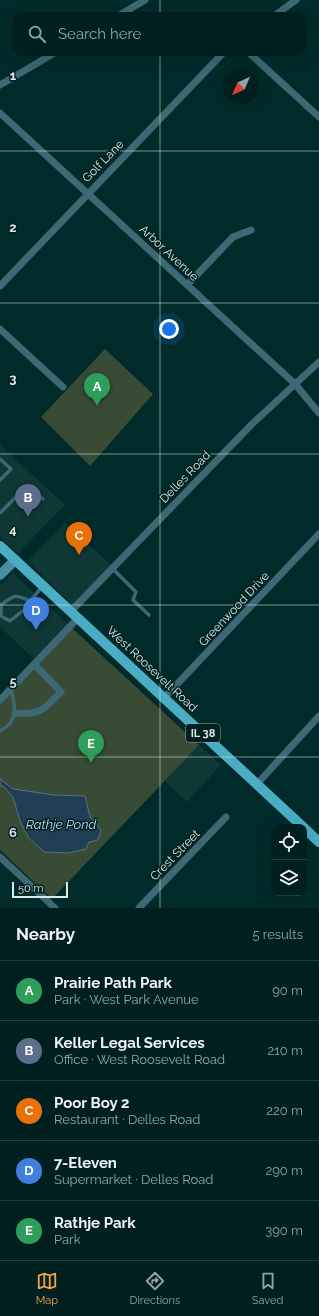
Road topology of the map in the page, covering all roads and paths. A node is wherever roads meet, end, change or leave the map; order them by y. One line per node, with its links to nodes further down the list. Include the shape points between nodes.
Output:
1 (145, 0): 3 (street)
2 (296, 0): 4 (street)
3 (125, 12)
4 (280, 12)
5 (49, 56): 8 (street)
6 (220, 56): 11 (street, Golf Lane)
7 (252, 56): 10 (street)
8 (0, 85)
9 (0, 113): 11 (street, Arbor Avenue)
10 (319, 117)
11 (88, 194): 13 (street, Arbor Avenue); 14 (street, Golf Lane)
12 (251, 230): 13 (street, via 233,236)
13 (187, 285): 17 (street, Arbor Avenue)
14 (0, 286)
15 (0, 329): 18 (street)
16 (319, 362): 17 (street, Delles Road)
17 (295, 384): 19 (street, Arbor Avenue); 27 (street, Delles Road, via 227,449)
18 (63, 387)
19 (319, 413)
20 (0, 459): 21 (lane, via 11,469)
21 (0, 480)
22 (43, 499): 23 (lane, via 27,486)
23 (0, 513)
24 (319, 534): 36 (street, Greenwood Drive)
25 (0, 546): 26 (main road, West Roosevelt Road / IL 38)
26 (15, 560): 28 (street); 29 (main road, West Roosevelt Road / IL 38)
27 (112, 568): 32 (street, Delles Road); 33 (lane, via 136,592 133,600)
28 (0, 575)
29 (43, 586): 30 (lane); 32 (main road, West Roosevelt Road / IL 38)
30 (30, 601): 31 (lane, via 13,596); 31 (lane, via 30,605 10,621 1,616)
31 (1, 604)
32 (74, 615): 34 (street, Delles Road); 36 (main road, West Roosevelt Road / IL 38)
33 (150, 615)
34 (34, 664): 35 (street, Delles Road); 38 (street, via 60,692 42,710 32,714)
35 (11, 689): 37 (street, Delles Road); 38 (lane)
36 (164, 698): 41 (main road, West Roosevelt Road / IL 38)
37 (0, 700)
38 (15, 713): 40 (lane, via 11,723)
39 (319, 716): 41 (street)
40 (0, 731)
41 (258, 784): 43 (main road, West Roosevelt Road / IL 38)
42 (226, 817): 48 (street, Crest Street)
43 (301, 824)
44 (307, 830): 45 (main road, West Roosevelt Road / IL 38)
45 (319, 842)
46 (0, 857): 47 (street)
47 (55, 908)
48 (139, 908)

